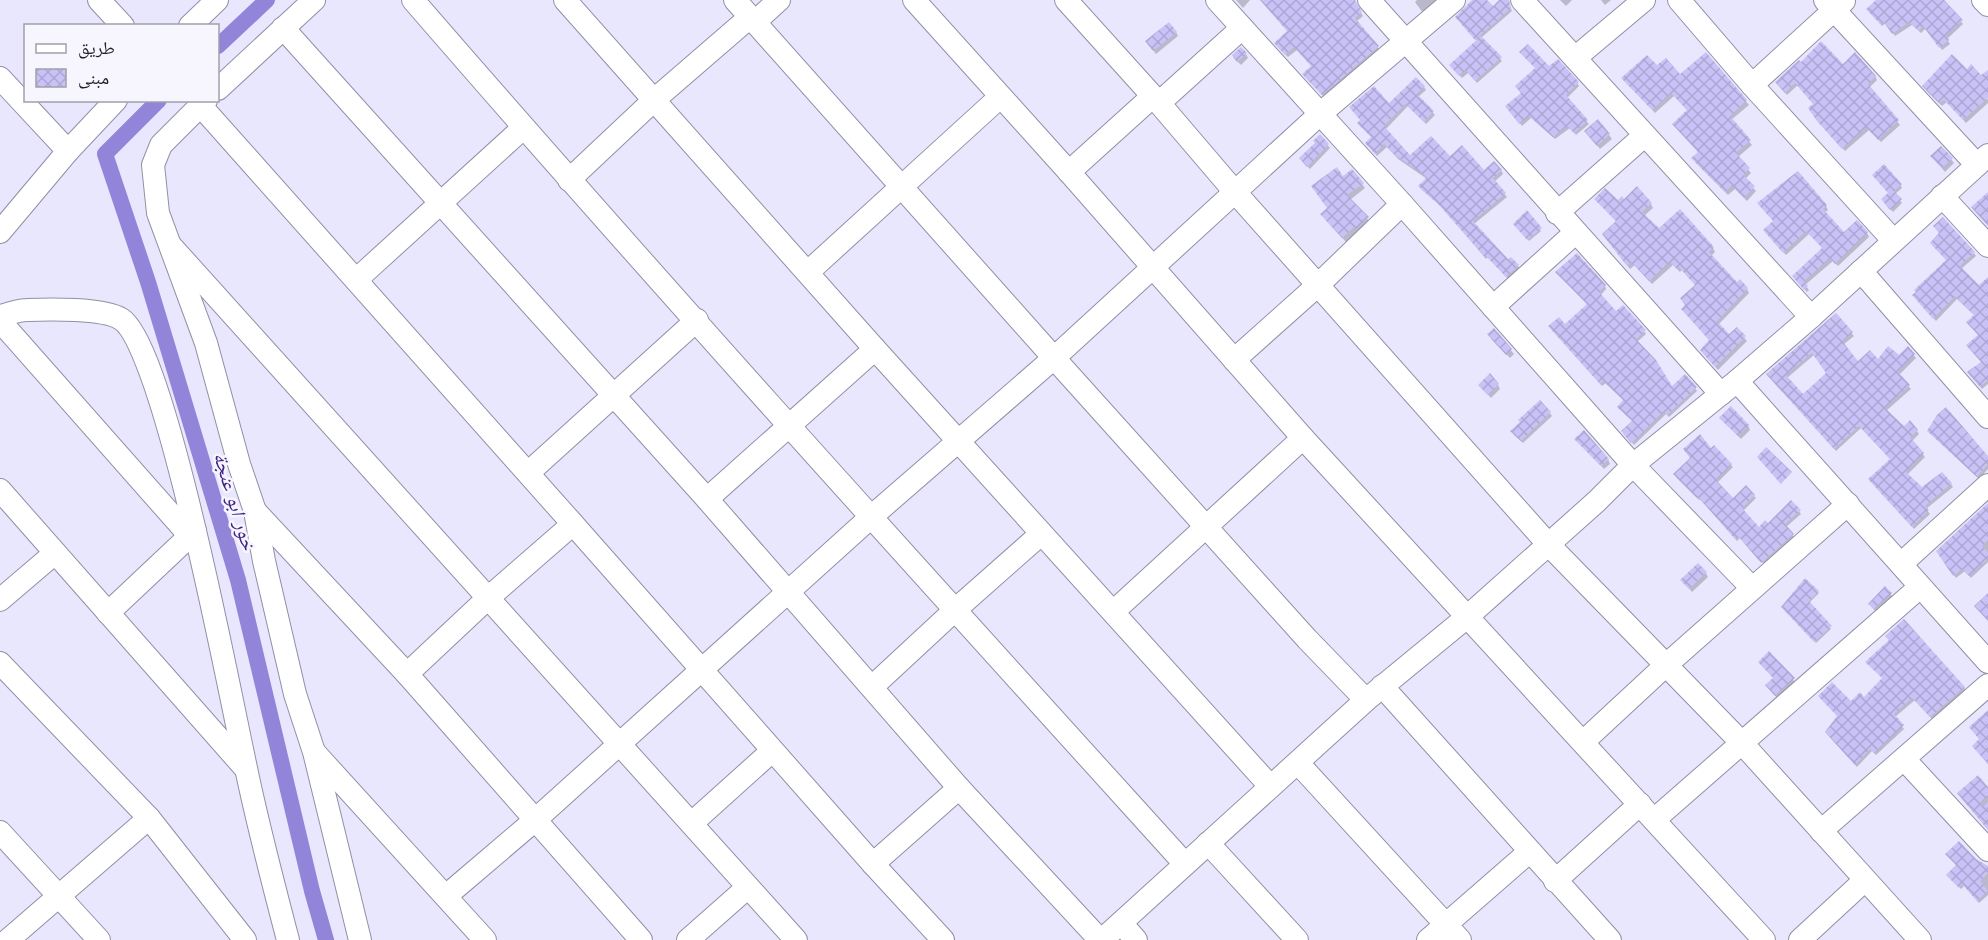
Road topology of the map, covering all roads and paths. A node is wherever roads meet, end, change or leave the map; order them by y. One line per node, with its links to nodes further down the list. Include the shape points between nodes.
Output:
1 (99, 0): 20 (street)
2 (217, 0): 21 (street)
3 (314, 0): 22 (street)
4 (413, 0): 35 (street)
5 (565, 0): 30 (street)
6 (735, 0): 19 (street)
7 (779, 0): 19 (street)
8 (914, 0): 29 (street)
9 (1217, 0): 23 (street)
10 (1369, 0): 24 (street)
11 (1454, 0): 24 (street)
12 (1522, 0): 25 (street)
13 (1644, 0): 25 (street)
14 (1679, 0): 27 (street)
15 (1983, 0): 18 (street)
16 (1068, 1): 31 (street)
17 (1835, 3): 27 (street); 38 (street)
18 (1988, 5)
19 (752, 20): 30 (street); 41 (street)
20 (121, 24)
21 (192, 24)
22 (283, 28): 28 (street); 44 (street)
23 (1242, 28): 31 (street); 34 (street)
24 (1406, 41): 34 (street); 46 (street)
25 (1575, 58): 36 (street)
26 (0, 78): 37 (street)
27 (1752, 85): 49 (street)
28 (219, 88)
29 (1000, 97): 39 (street); 41 (street)
30 (654, 100): 40 (street); 54 (street)
31 (1156, 100): 39 (street); 42 (street)
32 (114, 102): 37 (street)
33 (203, 103): 50 (street, via 161,145 153,165 158,213); 55 (street)
34 (1320, 114): 42 (street); 45 (street)
35 (524, 128): 40 (street); 44 (street)
36 (1644, 136): 46 (street); 59 (street)
37 (68, 151): 47 (street)
38 (1983, 160): 43 (street)
39 (1069, 172): 52 (street)
40 (570, 180): 60 (street)
41 (901, 187): 54 (street); 63 (street)
42 (1235, 192): 52 (street); 56 (street)
43 (1942, 196): 49 (street); 51 (street)
44 (441, 203): 55 (street); 66 (street)
45 (1402, 204): 56 (street); 57 (street)
46 (1557, 213): 48 (street)
47 (0, 231)
48 (1575, 233): 57 (street); 65 (street)
49 (1893, 240): 53 (street)
50 (171, 246): 77 (street, via 206,343); 89 (street)
51 (1988, 246)
52 (1152, 267): 63 (street); 64 (street)
53 (1861, 271): 59 (street); 67 (street)
54 (808, 272): 62 (street)
55 (356, 280): 72 (street)
56 (1318, 285): 64 (street); 83 (street)
57 (1493, 307): 71 (street)
58 (0, 316): 81 (street, via 24,310 67,311 99,312 122,319 145,356)
59 (1811, 317): 65 (street)
60 (697, 320): 66 (street); 68 (street)
61 (0, 321): 81 (street)
62 (875, 349): 68 (street); 70 (street)
63 (1054, 358): 70 (street); 80 (street)
64 (1234, 360): 69 (street)
65 (1729, 388): 71 (street); 76 (street)
66 (615, 396): 72 (street); 75 (street)
67 (1988, 417)
68 (789, 424): 75 (street); 78 (street)
69 (1303, 438): 80 (street); 94 (street)
70 (959, 441): 78 (street); 82 (street)
71 (1633, 465): 83 (street); 87 (street)
72 (528, 473): 79 (street)
73 (1988, 485): 85 (street)
74 (0, 490): 84 (street)
75 (707, 499): 88 (street)
76 (1848, 504): 85 (street); 87 (street)
77 (255, 511): 99 (street); 107 (street, via 295,694)
78 (871, 517): 88 (street); 91 (street)
79 (573, 524): 89 (street); 98 (street)
80 (1206, 526): 92 (street); 102 (street, via 1307,639)
81 (193, 533): 93 (street); 110 (street)
82 (1041, 534): 91 (street); 92 (street)
83 (1548, 544): 94 (street); 97 (street)
84 (55, 553): 90 (street); 93 (street)
85 (1901, 564): 86 (street)
86 (1920, 587): 95 (street); 104 (street)
87 (1752, 588): 97 (street)
88 (786, 592): 98 (street); 101 (street)
89 (488, 598): 99 (street); 105 (street)
90 (0, 600)
91 (955, 610): 101 (street); 123 (street)
92 (1113, 612): 111 (street)
93 (108, 613): 110 (street)
94 (1467, 616): 102 (street); 103 (street)
95 (1988, 662)
96 (0, 663): 114 (street)
97 (1665, 666): 103 (street); 104 (street)
98 (702, 669): 105 (street); 106 (street)
99 (407, 674): 115 (street)
100 (1988, 685): 108 (street)
101 (872, 687): 112 (street)
102 (1374, 693): 109 (street); 121 (street)
103 (1583, 741): 113 (street)
104 (1741, 742): 113 (street); 117 (street)
105 (620, 744): 115 (street); 116 (street)
106 (772, 751): 116 (street); 122 (street)
107 (314, 752): 128 (street); 135 (street)
108 (1904, 759): 117 (street); 120 (street)
109 (1298, 763): 111 (street); 130 (street)
110 (246, 769): 134 (street)
111 (1270, 786): 119 (street)
112 (959, 788): 122 (street); 141 (street)
113 (1647, 812): 125 (street); 146 (street)
114 (149, 818): 127 (street); 133 (street)
115 (534, 821): 128 (street); 137 (street)
116 (692, 823): 126 (street)
117 (1821, 831): 124 (street)
118 (0, 832): 127 (street)
119 (1208, 843): 123 (street); 143 (street)
120 (1988, 850)
121 (1529, 852): 125 (street); 130 (street)
122 (873, 864): 140 (street)
123 (1185, 864): 129 (street)
124 (1865, 880): 147 (street); 148 (street)
125 (1555, 881): 145 (street)
126 (748, 887): 138 (street); 139 (street)
127 (58, 896): 131 (street); 132 (street)
128 (446, 896): 136 (street)
129 (1121, 923): 141 (street); 142 (street)
130 (1453, 932): 144 (street)
131 (8, 940)
132 (99, 940)
133 (245, 940)
134 (288, 940)
135 (360, 940)
136 (485, 940)
137 (641, 940)
138 (688, 940)
139 (796, 940)
140 (943, 940)
141 (1101, 940)
142 (1136, 940)
143 (1297, 940)
144 (1428, 940)
145 (1610, 940)
146 (1764, 940)
147 (1800, 940)
148 (1920, 940)

